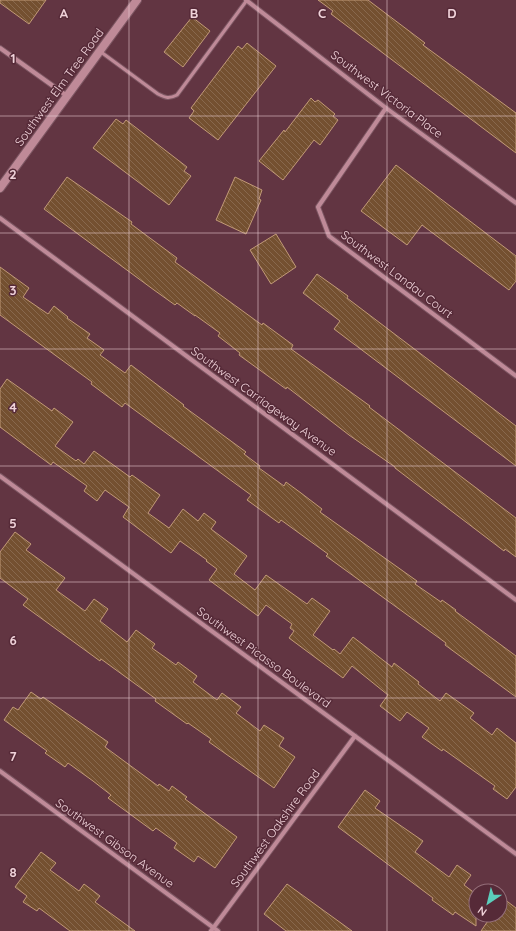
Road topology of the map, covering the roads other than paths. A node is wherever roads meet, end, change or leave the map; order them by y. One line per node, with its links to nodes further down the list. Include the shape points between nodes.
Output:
1 (137, 0): 4 (street, Southwest Elm Tree Road)
2 (247, 0): 4 (lane, via 177,95 171,98 158,94); 6 (street, Southwest Victoria Place)
3 (0, 48): 5 (street)
4 (100, 51): 5 (street, Southwest Elm Tree Road)
5 (67, 96): 7 (street, Southwest Elm Tree Road)
6 (386, 108): 8 (street, Southwest Victoria Place); 10 (street, Southwest Landau Court, via 318,207 329,236)
7 (0, 188)
8 (516, 203)
9 (0, 218): 12 (street, Southwest Carriageway Avenue)
10 (516, 376)
11 (0, 476): 13 (street, Southwest Picasso Boulevard)
12 (516, 600)
13 (355, 736): 15 (street, Southwest Picasso Boulevard); 16 (street, Southwest Oakshire Road)
14 (0, 771): 16 (street, Southwest Gibson Avenue)
15 (516, 854)
16 (212, 929): 17 (street, Southwest Gibson Avenue)
17 (218, 931)

